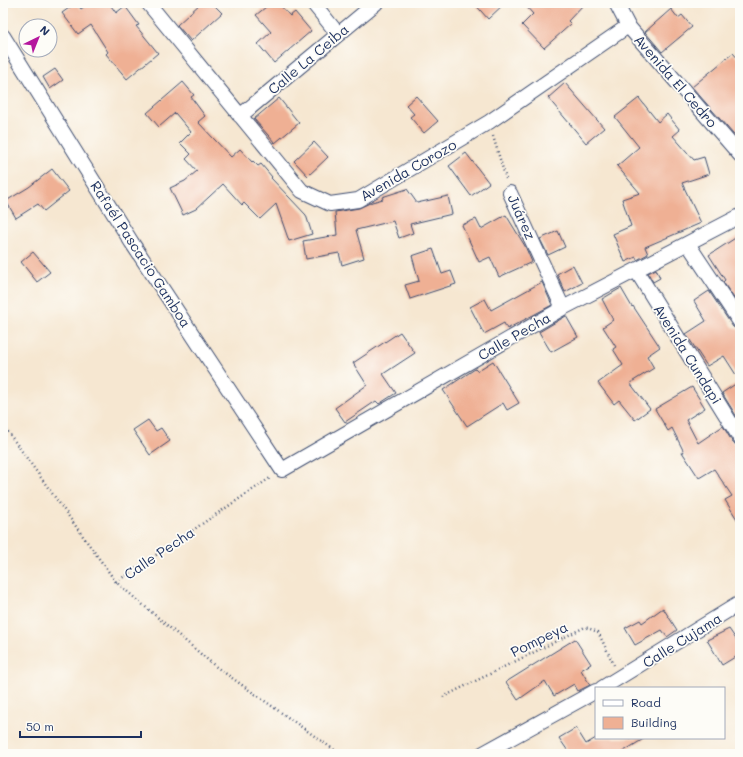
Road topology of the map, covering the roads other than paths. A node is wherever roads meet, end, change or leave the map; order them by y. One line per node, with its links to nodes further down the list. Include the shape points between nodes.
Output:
1 (148, 3): 8 (street, Avenida Corozo)
2 (313, 3): 6 (street)
3 (376, 3): 6 (street, Calle La Ceiba)
4 (616, 3): 5 (street, Avenida El Cedro)
5 (628, 26): 8 (street, Avenida Corozo, via 489,122 358,200 330,204 302,191); 9 (street, Avenida El Cedro)
6 (338, 34): 8 (street, Calle La Ceiba)
7 (3, 36): 17 (street, Rafaél Pascacio Gamboa, via 132,243)
8 (240, 116)
9 (740, 155)
10 (510, 193): 14 (street, Juárez)
11 (740, 216): 12 (street, Calle Pecha)
12 (688, 244): 13 (street, Calle Pecha); 15 (street)
13 (636, 270): 14 (street, Calle Pecha); 16 (street, Avenida Cundapi)
14 (563, 308): 17 (street, Calle Pecha)
15 (740, 322)
16 (740, 438)
17 (287, 467)
18 (740, 603): 19 (street, Calle Cujama)
19 (604, 687)
20 (595, 692): 21 (street)
21 (482, 754)

